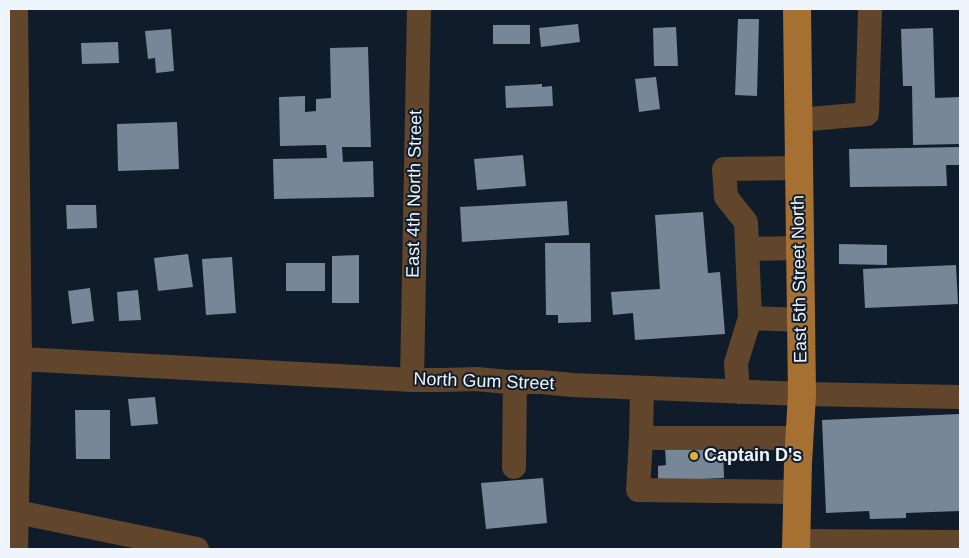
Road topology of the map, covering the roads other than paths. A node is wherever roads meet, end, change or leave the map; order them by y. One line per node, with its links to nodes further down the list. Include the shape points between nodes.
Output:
1 (16, 9): 11 (street)
2 (419, 9): 12 (street, East 4th North Street)
3 (797, 9): 5 (main road, East 5th Street North)
4 (870, 9): 5 (street, via 867,114)
5 (798, 120): 6 (main road, East 5th Street North)
6 (799, 168): 7 (main road, East 5th Street North); 8 (street, via 724,169 726,197 746,222)
7 (800, 248): 8 (street); 10 (main road, East 5th Street North)
8 (748, 249): 9 (street)
9 (750, 318): 10 (street); 15 (street, via 736,363)
10 (801, 320): 16 (main road, East 5th Street North)
11 (14, 359): 12 (street, North Gum Street); 22 (street)
12 (412, 380): 13 (street, North Gum Street)
13 (515, 382): 14 (street, North Gum Street); 20 (street)
14 (642, 388): 15 (street, North Gum Street); 18 (street)
15 (738, 392): 16 (street, North Gum Street)
16 (802, 394): 17 (street, North Gum Street); 19 (main road, East 5th Street North)
17 (960, 397)
18 (641, 438): 19 (street); 21 (street, via 638,490)
19 (799, 438): 21 (main road, East 5th Street North)
20 (514, 466)
21 (797, 492): 25 (main road, East 5th Street North)
22 (17, 512): 24 (street); 26 (street)
23 (960, 542): 25 (street)
24 (153, 545): 27 (street)
25 (797, 545)
26 (16, 549)
27 (197, 549)

